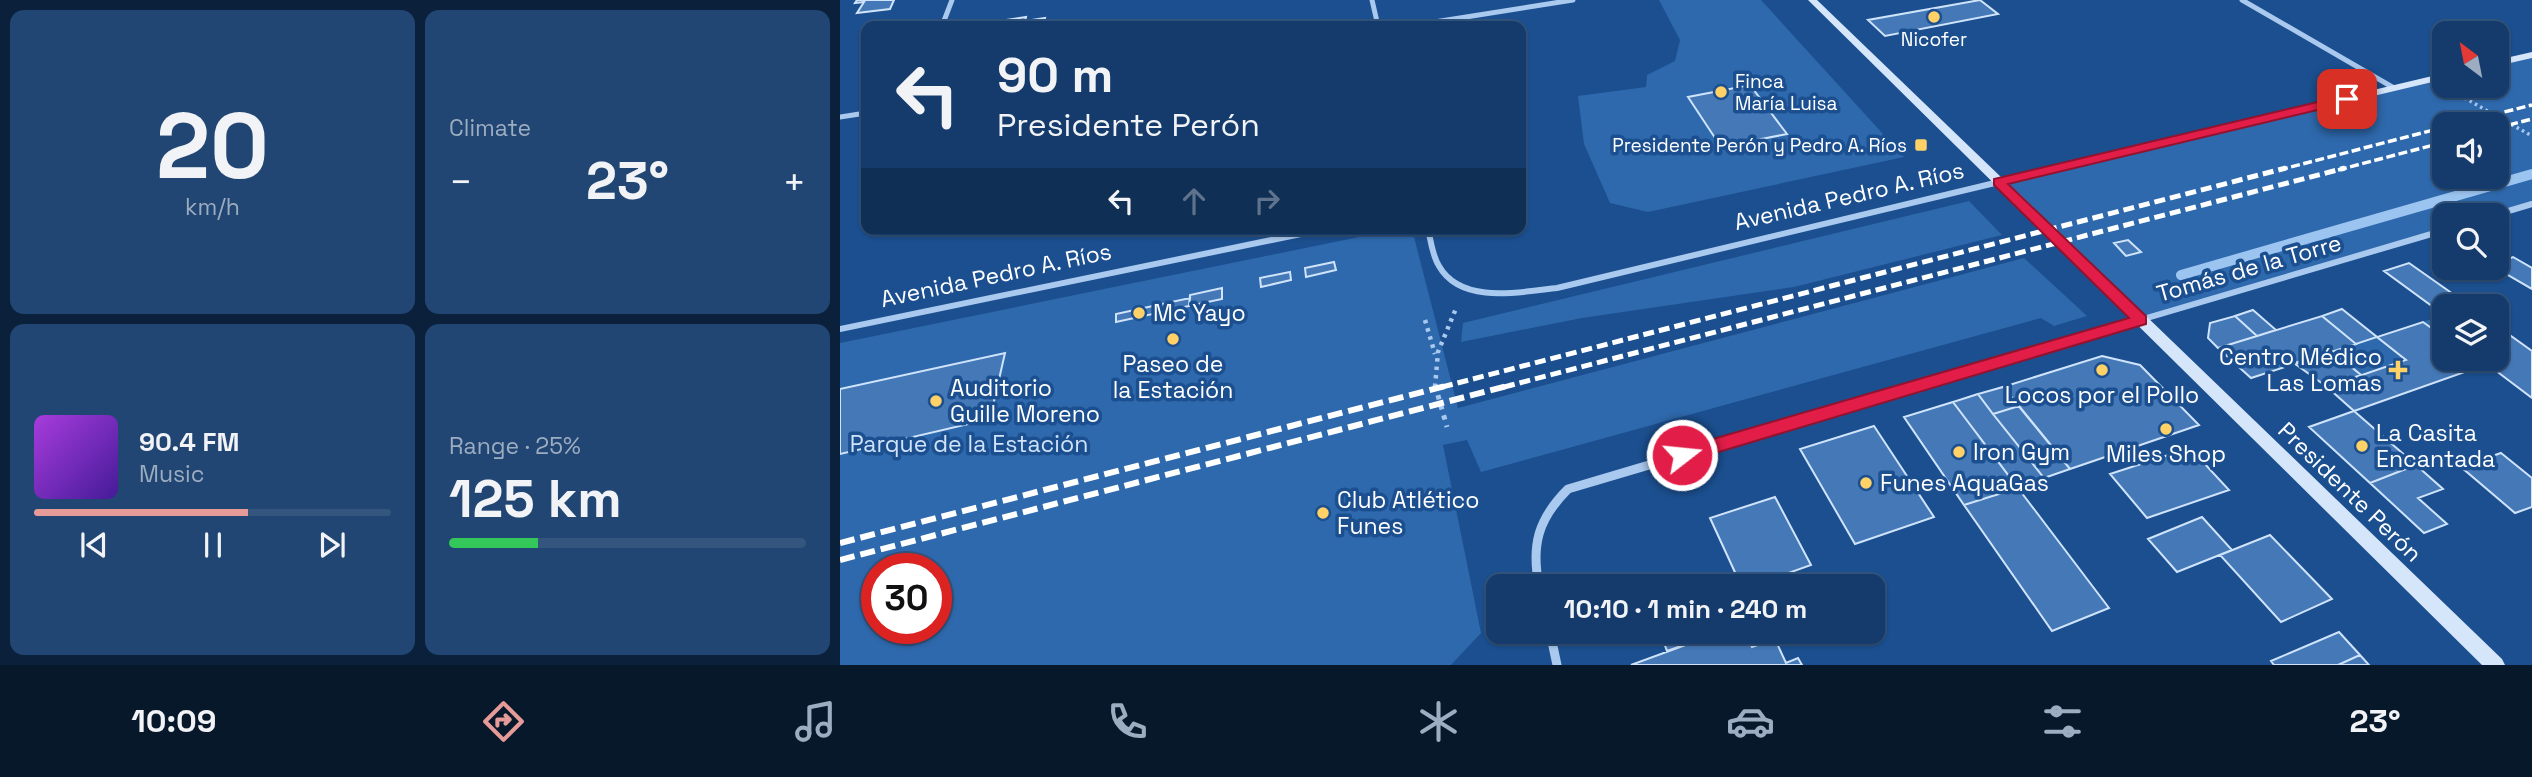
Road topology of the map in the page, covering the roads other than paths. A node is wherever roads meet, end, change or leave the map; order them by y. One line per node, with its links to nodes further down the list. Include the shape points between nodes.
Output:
1 (952, 0): 6 (street)
2 (1372, 0): 7 (street)
3 (1573, 0): 8 (street)
4 (1812, 0): 15 (main road, Presidente Perón)
5 (2242, 0): 12 (street)
6 (944, 21)
7 (1377, 21)
8 (1441, 21)
9 (2532, 55): 10 (main road)
10 (2510, 60)
11 (2432, 78): 12 (main road, Avenida Pedro A. Ríos)
12 (2394, 88): 15 (main road, Avenida Pedro A. Ríos)
13 (861, 114): 14 (street)
14 (840, 117)
15 (1998, 182): 20 (street, Avenida Pedro A. Ríos, via 1557,288 1506,293 1465,287 1442,271); 21 (main road, Presidente Perón)
16 (2532, 204): 17 (street)
17 (2509, 211)
18 (2432, 234): 21 (street, Tomás de la Torre)
19 (1296, 235): 22 (street, Avenida Pedro A. Ríos)
20 (1430, 235)
21 (2140, 320): 23 (street, Tomás de la Torre, via 1568,489 1547,509 1535,534); 26 (main road, Presidente Perón)
22 (840, 329)
23 (1536, 574)
24 (1553, 644): 25 (street)
25 (1557, 665)
26 (2495, 665)

